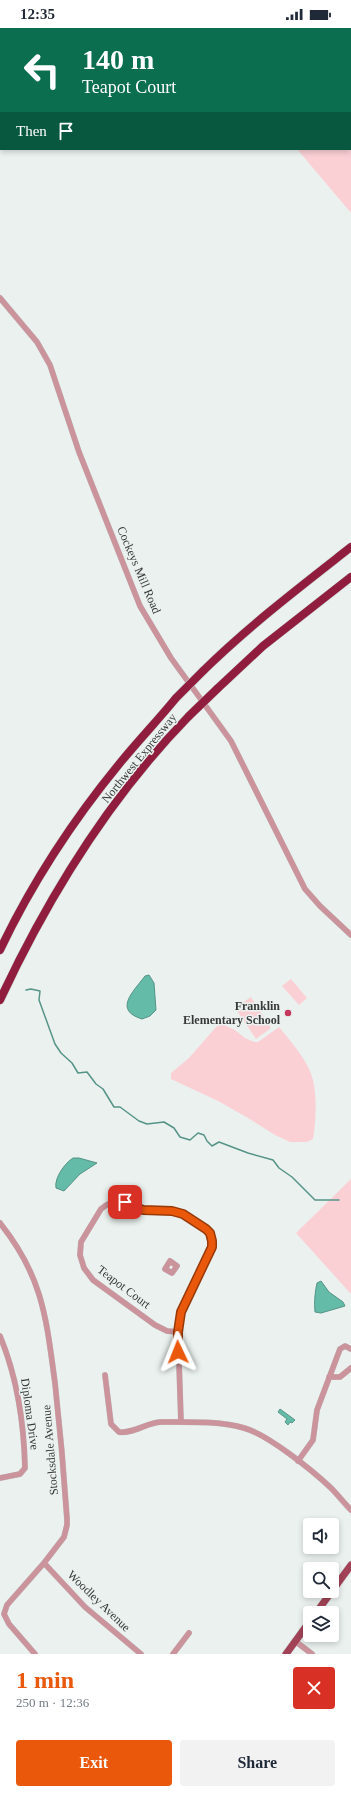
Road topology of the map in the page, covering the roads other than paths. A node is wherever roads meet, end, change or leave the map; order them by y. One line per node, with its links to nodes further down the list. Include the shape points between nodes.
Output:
1 (0, 298): 4 (street, Cockeys Mill Road, via 37,342 48,360 79,452 144,612 171,658 232,743 306,889)
2 (351, 547): 5 (highway, Northwest Expressway, bridge, via 270,610 176,698 120,764 63,842 26,900)
3 (351, 577): 6 (highway, Northwest Expressway, bridge, via 263,646 173,732 120,798 81,853 46,910)
4 (351, 935)
5 (0, 950)
6 (0, 1000)
7 (0, 1223): 19 (street, Stocksdale Avenue, via 15,1242 30,1269 41,1298 49,1332 61,1430 68,1525 64,1537)
8 (178, 1332): 8 (street, Teapot Court, via 184,1305 212,1247 210,1233 179,1212 143,1210 119,1201 110,1202 101,1209 81,1242 80,1255 84,1268 93,1280 155,1325 167,1331); 15 (street, Teapot Court)
9 (0, 1336): 10 (street, Diploma Drive)
10 (1, 1344): 17 (street, Diploma Drive, via 16,1383 25,1468 20,1474)
11 (351, 1349): 14 (street, via 345,1346 340,1349)
12 (351, 1368): 14 (street, via 340,1377)
13 (104, 1375): 15 (street, via 111,1424 118,1432 130,1432 154,1422)
14 (329, 1377): 16 (street, via 317,1410 313,1440)
15 (181, 1422): 16 (street, via 244,1428 263,1436)
16 (298, 1461): 18 (street, via 330,1487)
17 (0, 1478)
18 (351, 1510)
19 (44, 1563): 25 (street, Stocksdale Avenue, via 7,1605 4,1614 9,1624); 26 (street, Woodley Avenue, via 86,1607)
20 (351, 1565): 21 (main road)
21 (321, 1606)
22 (303, 1631): 24 (main road)
23 (189, 1633): 27 (street)
24 (296, 1641): 28 (main road); 29 (street)
25 (35, 1654)
26 (141, 1654)
27 (173, 1654)
28 (286, 1654)
29 (312, 1654)

